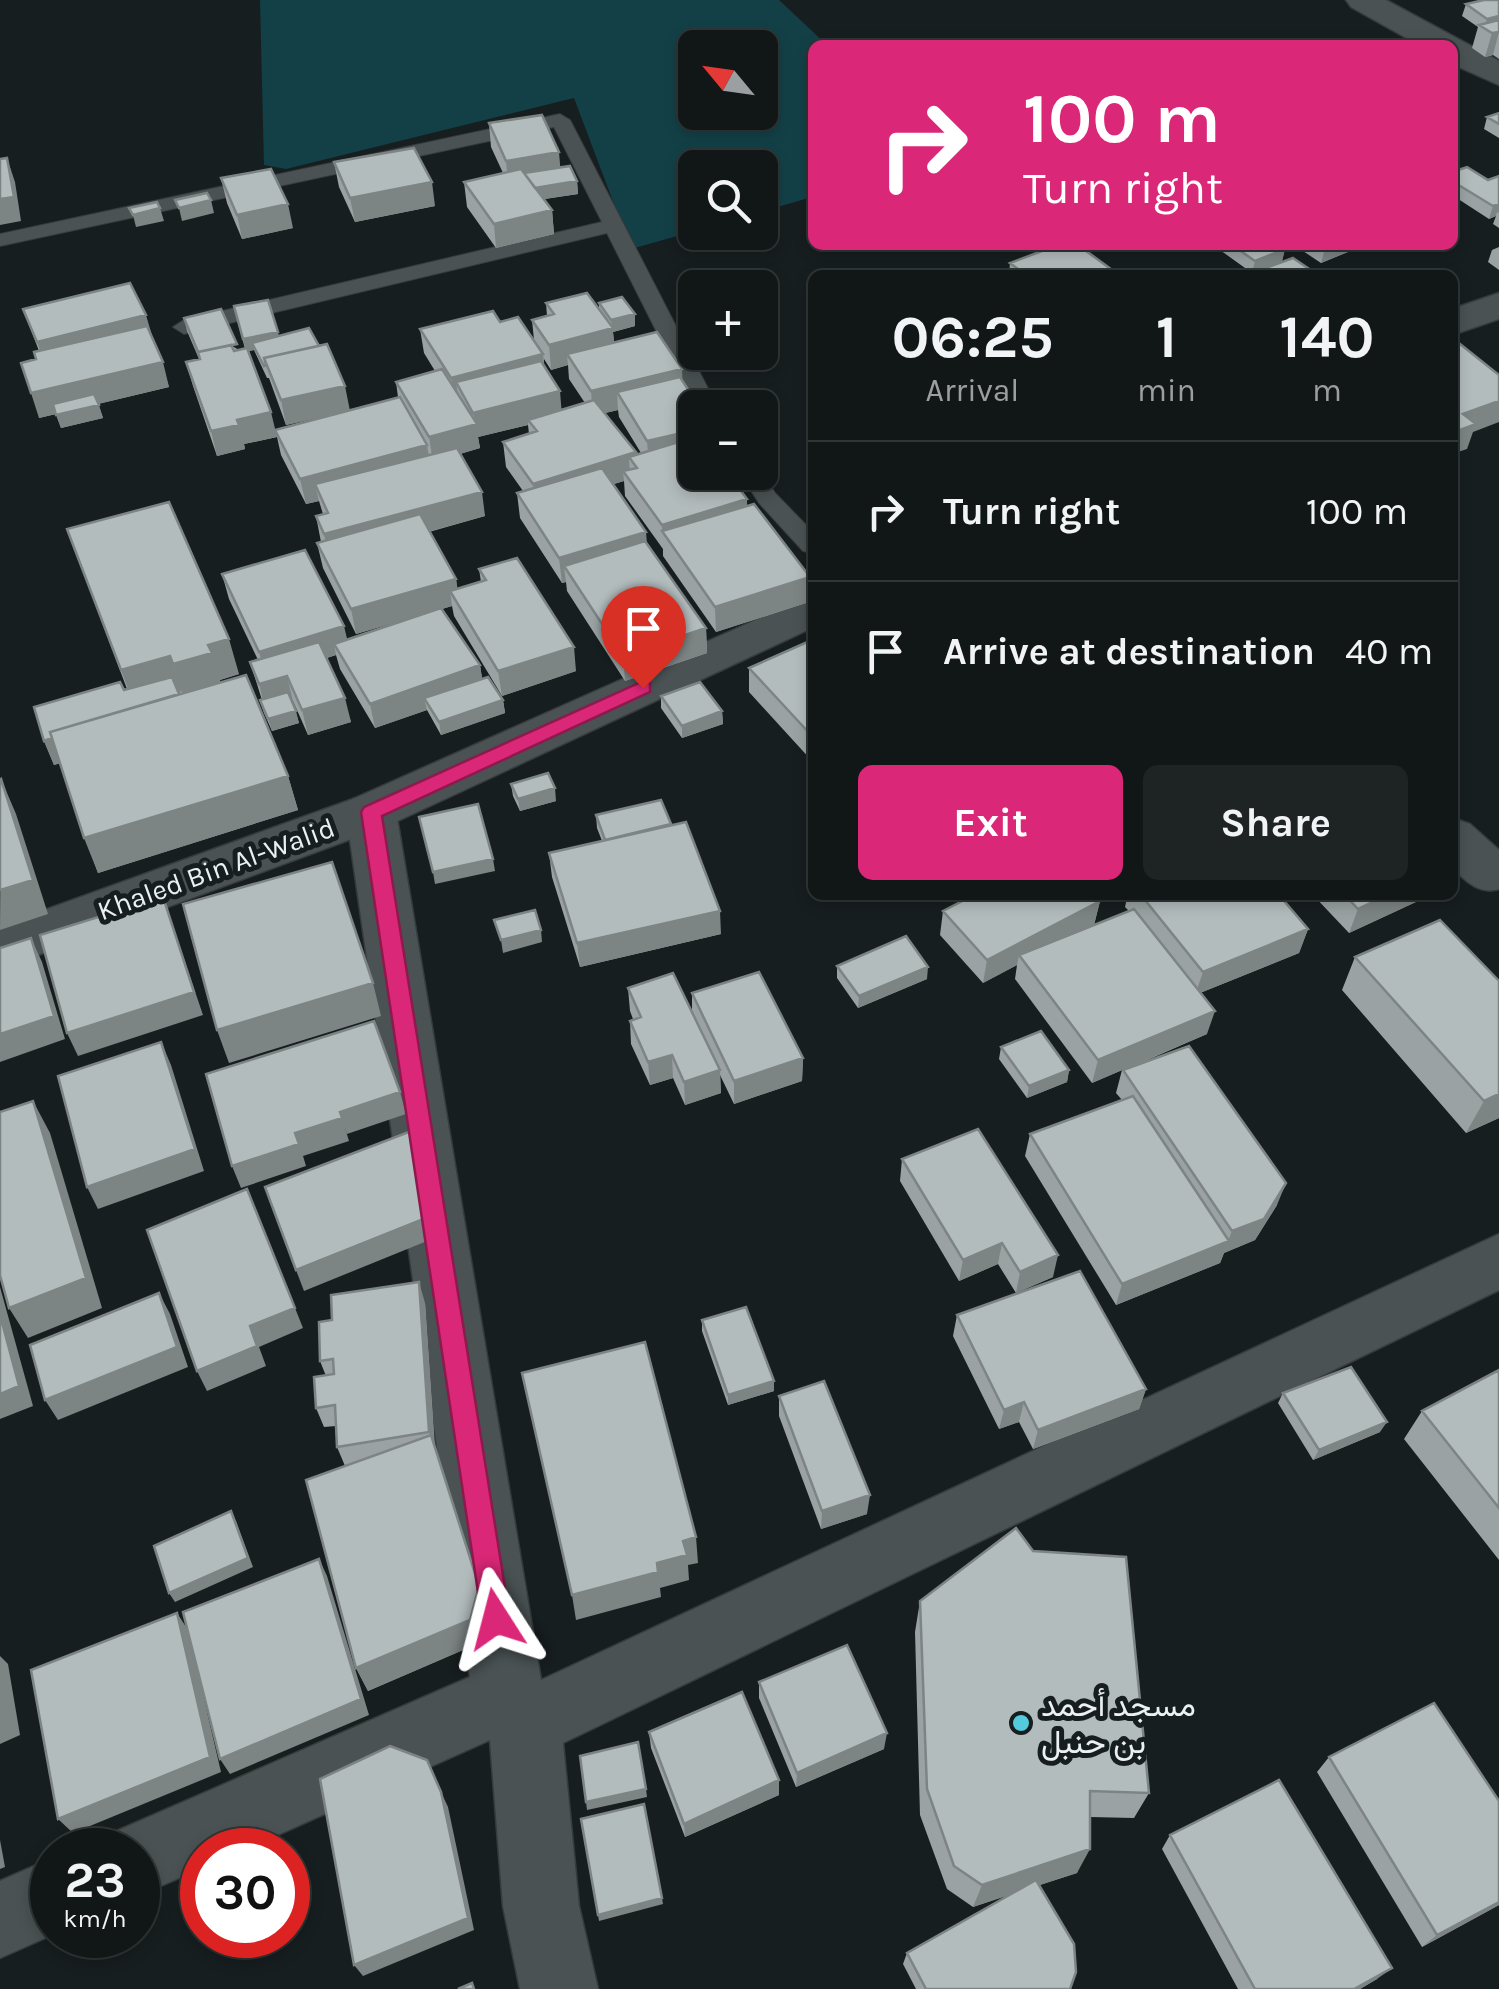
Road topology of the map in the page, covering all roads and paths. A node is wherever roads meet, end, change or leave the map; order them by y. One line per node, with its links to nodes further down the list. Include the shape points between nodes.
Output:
1 (1362, 0): 2 (street)
2 (1435, 40)
3 (1458, 53): 4 (street)
4 (1499, 75)
5 (611, 226): 6 (lane, via 560,120); 9 (lane); 10 (lane)
6 (0, 240)
7 (1499, 305): 8 (street)
8 (1458, 322)
9 (184, 327)
10 (698, 390)
11 (762, 490): 12 (lane)
12 (808, 541)
13 (808, 612): 14 (street, Khaled Bin Al-Walid)
14 (371, 812): 17 (street, Khaled Bin Al-Walid); 19 (street)
15 (1458, 843): 16 (street)
16 (1490, 872)
17 (0, 948)
18 (1499, 1262): 19 (street)
19 (517, 1710): 20 (street); 23 (street, via 541,1906)
20 (160, 1850)
21 (30, 1906): 22 (street)
22 (0, 1920)
23 (559, 1989)

